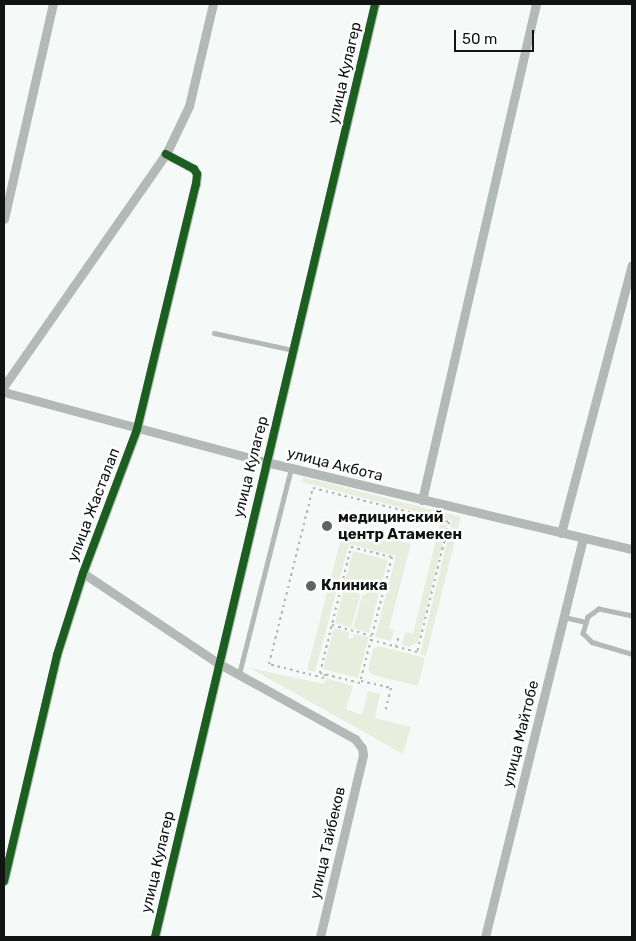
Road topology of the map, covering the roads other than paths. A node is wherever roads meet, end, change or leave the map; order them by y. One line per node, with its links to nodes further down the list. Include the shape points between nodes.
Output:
1 (53, 4): 6 (street)
2 (213, 4): 5 (street, via 189,106)
3 (375, 4): 9 (street, улица Кулагер)
4 (536, 4): 15 (street)
5 (166, 154): 10 (street); 12 (street, улица Жасталап, via 194,169 196,184)
6 (4, 219)
7 (632, 266): 16 (street)
8 (214, 332): 9 (lane)
9 (293, 350): 13 (street, улица Кулагер)
10 (4, 386)
11 (4, 392): 12 (street, улица Акбота)
12 (137, 429): 13 (street, улица Акбота); 19 (street, улица Жасталап)
13 (266, 462): 14 (street, улица Акбота); 24 (street, улица Кулагер)
14 (292, 468): 15 (street, улица Акбота); 25 (lane)
15 (422, 500): 16 (street, улица Акбота)
16 (561, 533): 17 (street, улица Акбота)
17 (583, 538): 18 (street, улица Акбота); 21 (street, улица Майтобе)
18 (632, 549)
19 (83, 573): 24 (street); 26 (street, улица Жасталап, via 57,655)
20 (632, 616): 22 (lane, via 599,609 591,613)
21 (564, 617): 22 (lane); 29 (street, улица Майтобе)
22 (585, 622): 23 (lane, via 583,633 592,642)
23 (632, 654)
24 (218, 663): 25 (street); 27 (street, улица Кулагер)
25 (238, 675): 28 (street, улица Тайбеков, via 355,739 363,755)
26 (4, 881)
27 (155, 937)
28 (320, 937)
29 (485, 937)

